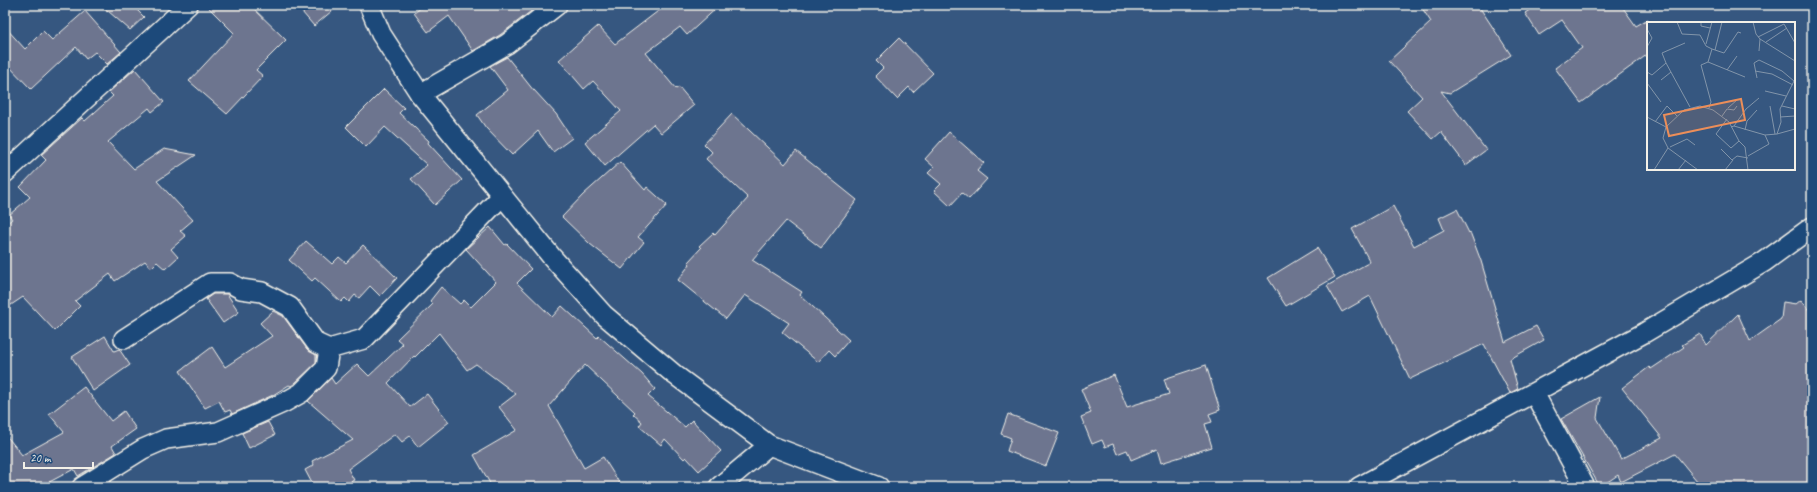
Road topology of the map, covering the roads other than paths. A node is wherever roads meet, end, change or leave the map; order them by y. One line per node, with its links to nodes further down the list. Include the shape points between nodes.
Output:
1 (188, 5): 5 (street)
2 (369, 5): 4 (street, via 381,34)
3 (557, 5): 4 (street, via 507,44)
4 (420, 94): 6 (street)
5 (5, 173)
6 (502, 196): 9 (street, via 364,339); 11 (street, via 604,315 675,375)
7 (1812, 227): 10 (street, via 1764,262 1644,333)
8 (124, 339): 9 (street, via 210,282 230,283 241,289 262,292 290,306 316,343)
9 (329, 349): 12 (street, via 326,368 301,393 286,402 218,432 166,439 143,449)
10 (1534, 393): 15 (street); 16 (street)
11 (769, 444): 13 (street); 14 (street)
12 (82, 487)
13 (719, 487)
14 (879, 487)
15 (1359, 487)
16 (1585, 487)

